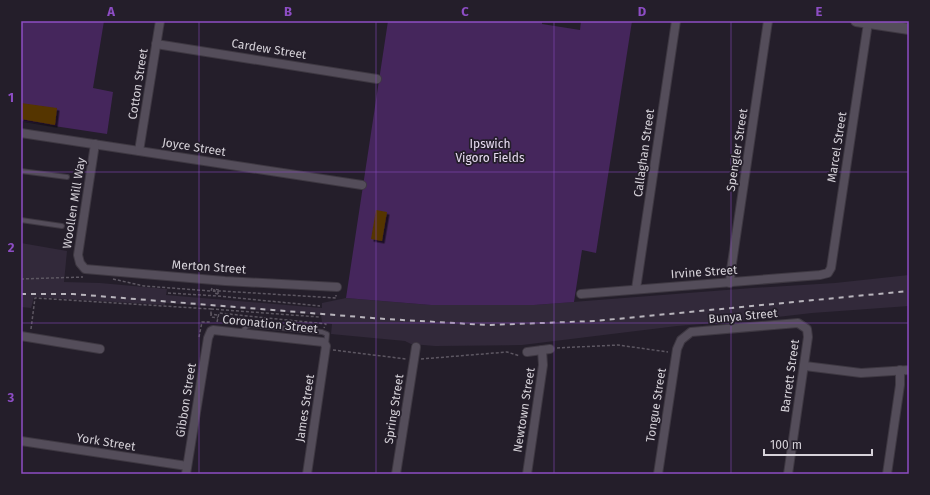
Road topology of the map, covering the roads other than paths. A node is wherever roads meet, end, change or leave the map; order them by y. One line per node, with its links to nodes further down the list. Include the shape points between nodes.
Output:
1 (160, 21): 7 (street, Cotton Street)
2 (676, 21): 21 (street, Callaghan Street)
3 (768, 21): 19 (street, Spengler Street)
4 (856, 21): 5 (street)
5 (868, 23): 6 (street); 18 (street, Marcel Street, via 831,268)
6 (909, 29)
7 (156, 44): 8 (street, Cardew Street); 11 (street, Cotton Street)
8 (377, 79)
9 (21, 133): 10 (street, Joyce Street)
10 (96, 144): 11 (street, Joyce Street); 17 (street, Woollen Mill Way, via 78,255)
11 (139, 150): 14 (street, Joyce Street)
12 (21, 171): 13 (lane)
13 (67, 177)
14 (362, 185)
15 (21, 220): 16 (lane)
16 (62, 226)
17 (81, 265): 20 (street, Merton Street, via 92,270)
18 (828, 274): 19 (street, Irvine Street)
19 (730, 283): 21 (street, Irvine Street)
20 (337, 287)
21 (636, 289): 22 (street, Irvine Street)
22 (581, 294)
23 (807, 329): 27 (street, Bunya Street, via 798,323 690,332); 32 (street, Barrett Street)
24 (211, 331): 25 (street, Coronation Street); 36 (street, Gibbon Street)
25 (240, 333): 30 (street, Coronation Street, via 323,342); 30 (lane, via 252,325 322,332 327,334)
26 (21, 336): 29 (street)
27 (681, 340): 40 (street, Tongue Street, via 676,354)
28 (416, 347): 38 (street, Spring Street)
29 (100, 348)
30 (330, 348): 37 (street, James Street)
31 (526, 354): 39 (street, Newtown Street, via 549,350 543,365)
32 (805, 366): 33 (street, via 861,373); 41 (street, Barrett Street)
33 (900, 370): 34 (street); 42 (street)
34 (909, 370)
35 (21, 441): 36 (street, York Street)
36 (186, 470)
37 (307, 474)
38 (396, 474)
39 (527, 474)
40 (658, 474)
41 (788, 474)
42 (887, 474)

